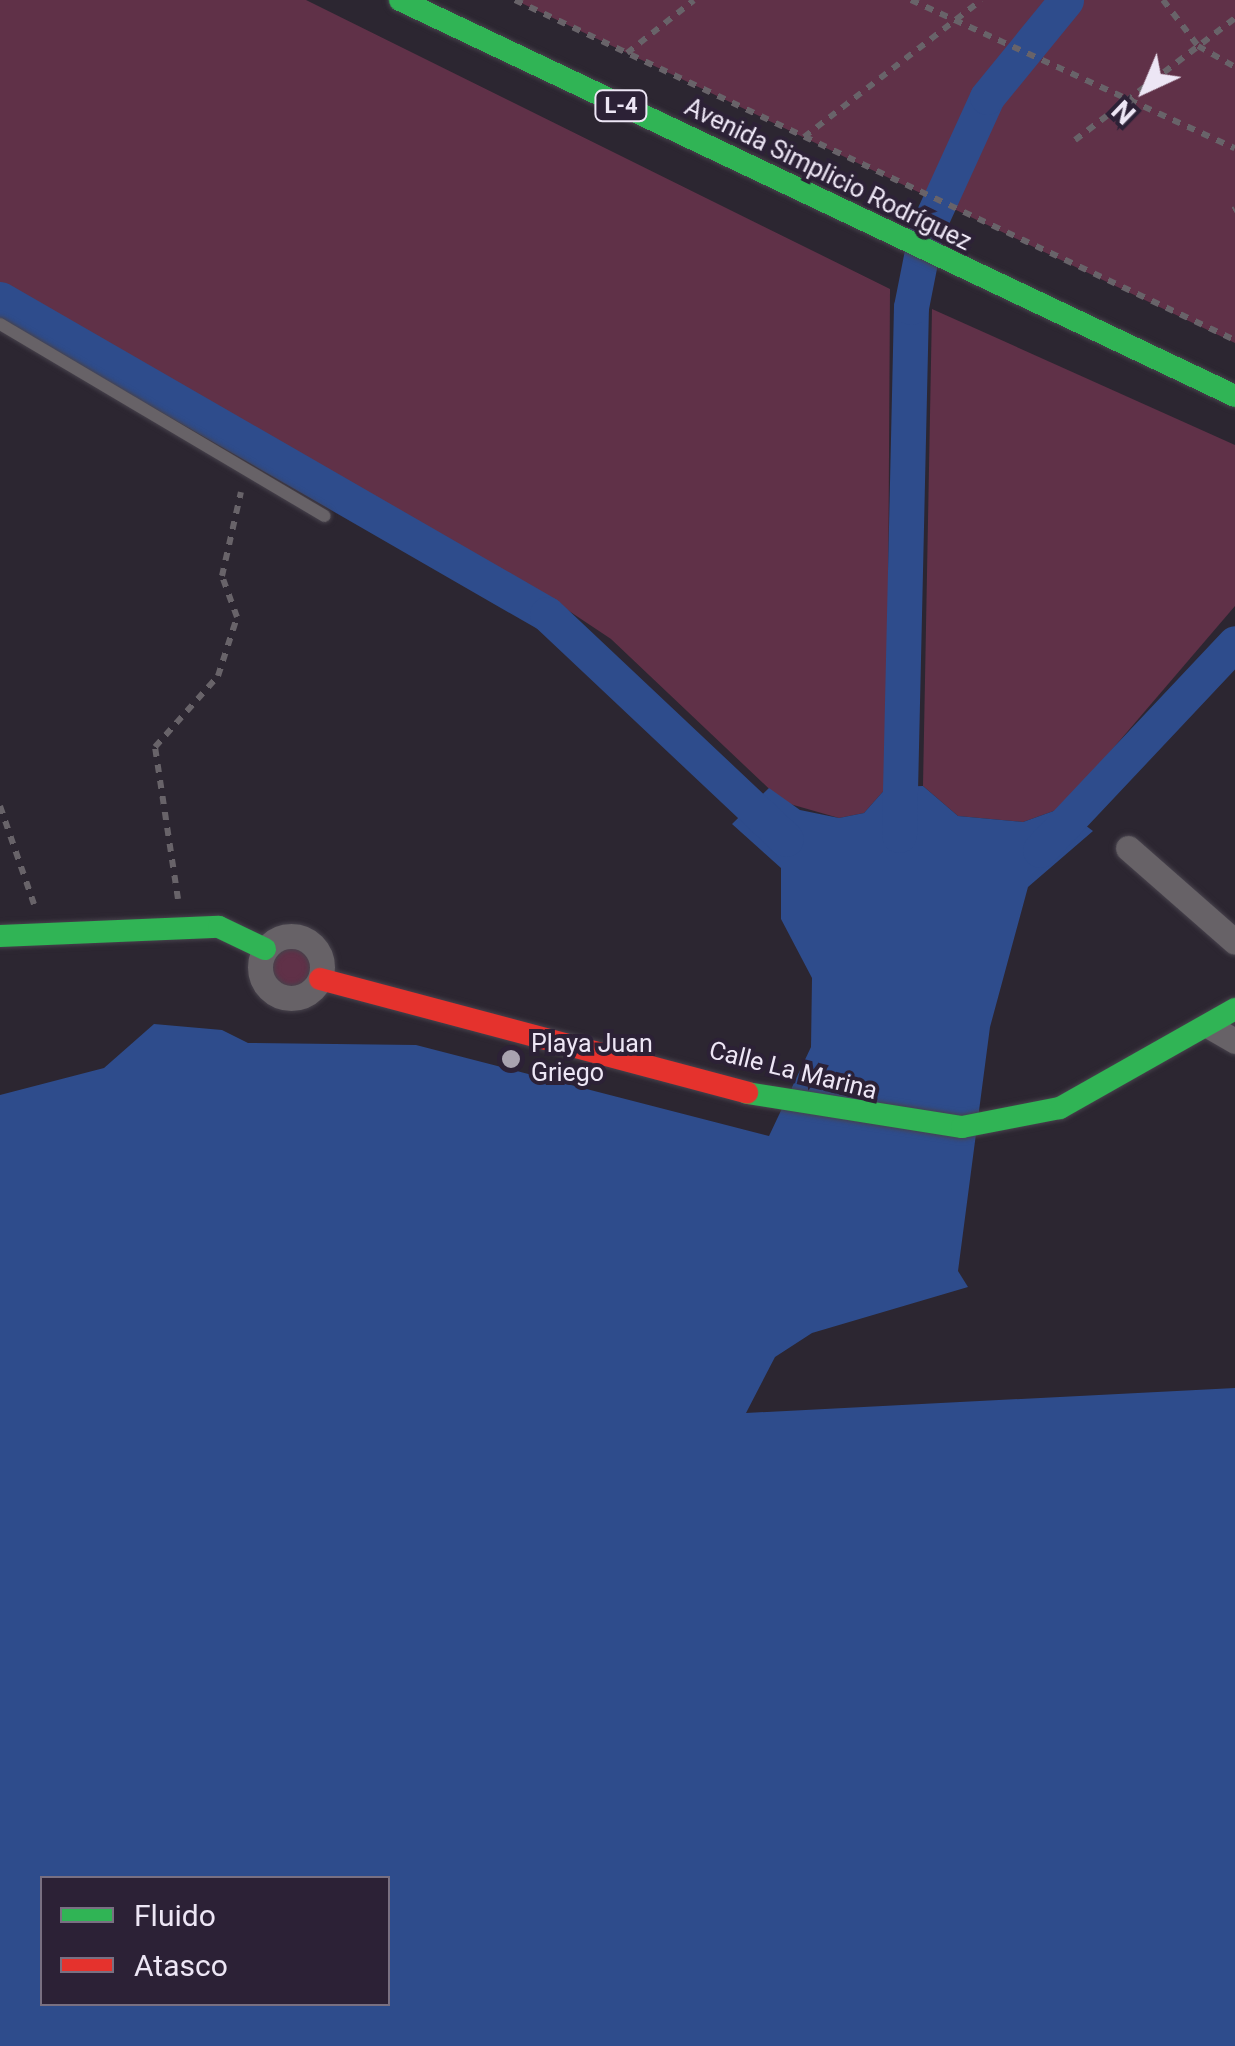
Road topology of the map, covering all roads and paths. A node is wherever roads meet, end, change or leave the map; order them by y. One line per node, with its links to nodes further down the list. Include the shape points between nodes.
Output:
1 (400, 0): 18 (street, Avenida Simplicio Rodríguez / L-4)
2 (515, 0): 10 (path)
3 (694, 0): 10 (path)
4 (912, 0): 8 (path)
5 (981, 0): 8 (path)
6 (1163, 0): 9 (path)
7 (1235, 18): 9 (path)
8 (955, 20): 12 (path); 13 (path)
9 (1198, 46): 11 (path); 12 (path)
10 (627, 53): 13 (path)
11 (1235, 67)
12 (1129, 99): 14 (path); 15 (path)
13 (804, 138): 17 (path)
14 (1075, 140)
15 (1235, 148)
16 (0, 324): 19 (lane)
17 (1235, 340)
18 (1235, 396)
19 (250, 472): 20 (lane); 23 (path, via 228,519 222,576 238,617 218,676 155,747)
20 (325, 516)
21 (0, 806): 24 (path)
22 (1128, 848): 26 (street)
23 (182, 926): 24 (street); 27 (street, via 219,927)
24 (44, 933): 25 (street)
25 (0, 936)
26 (1235, 942)
27 (265, 949): 28 (street, via 300,937 321,958); 28 (street, via 262,980 276,995 296,998)
28 (320, 979): 30 (street, Calle La Marina, via 880,1121 1022,1120 1135,1073)
29 (1235, 1009): 30 (street, Calle La Marina)
30 (1209, 1026): 31 (street)
31 (1235, 1042)

